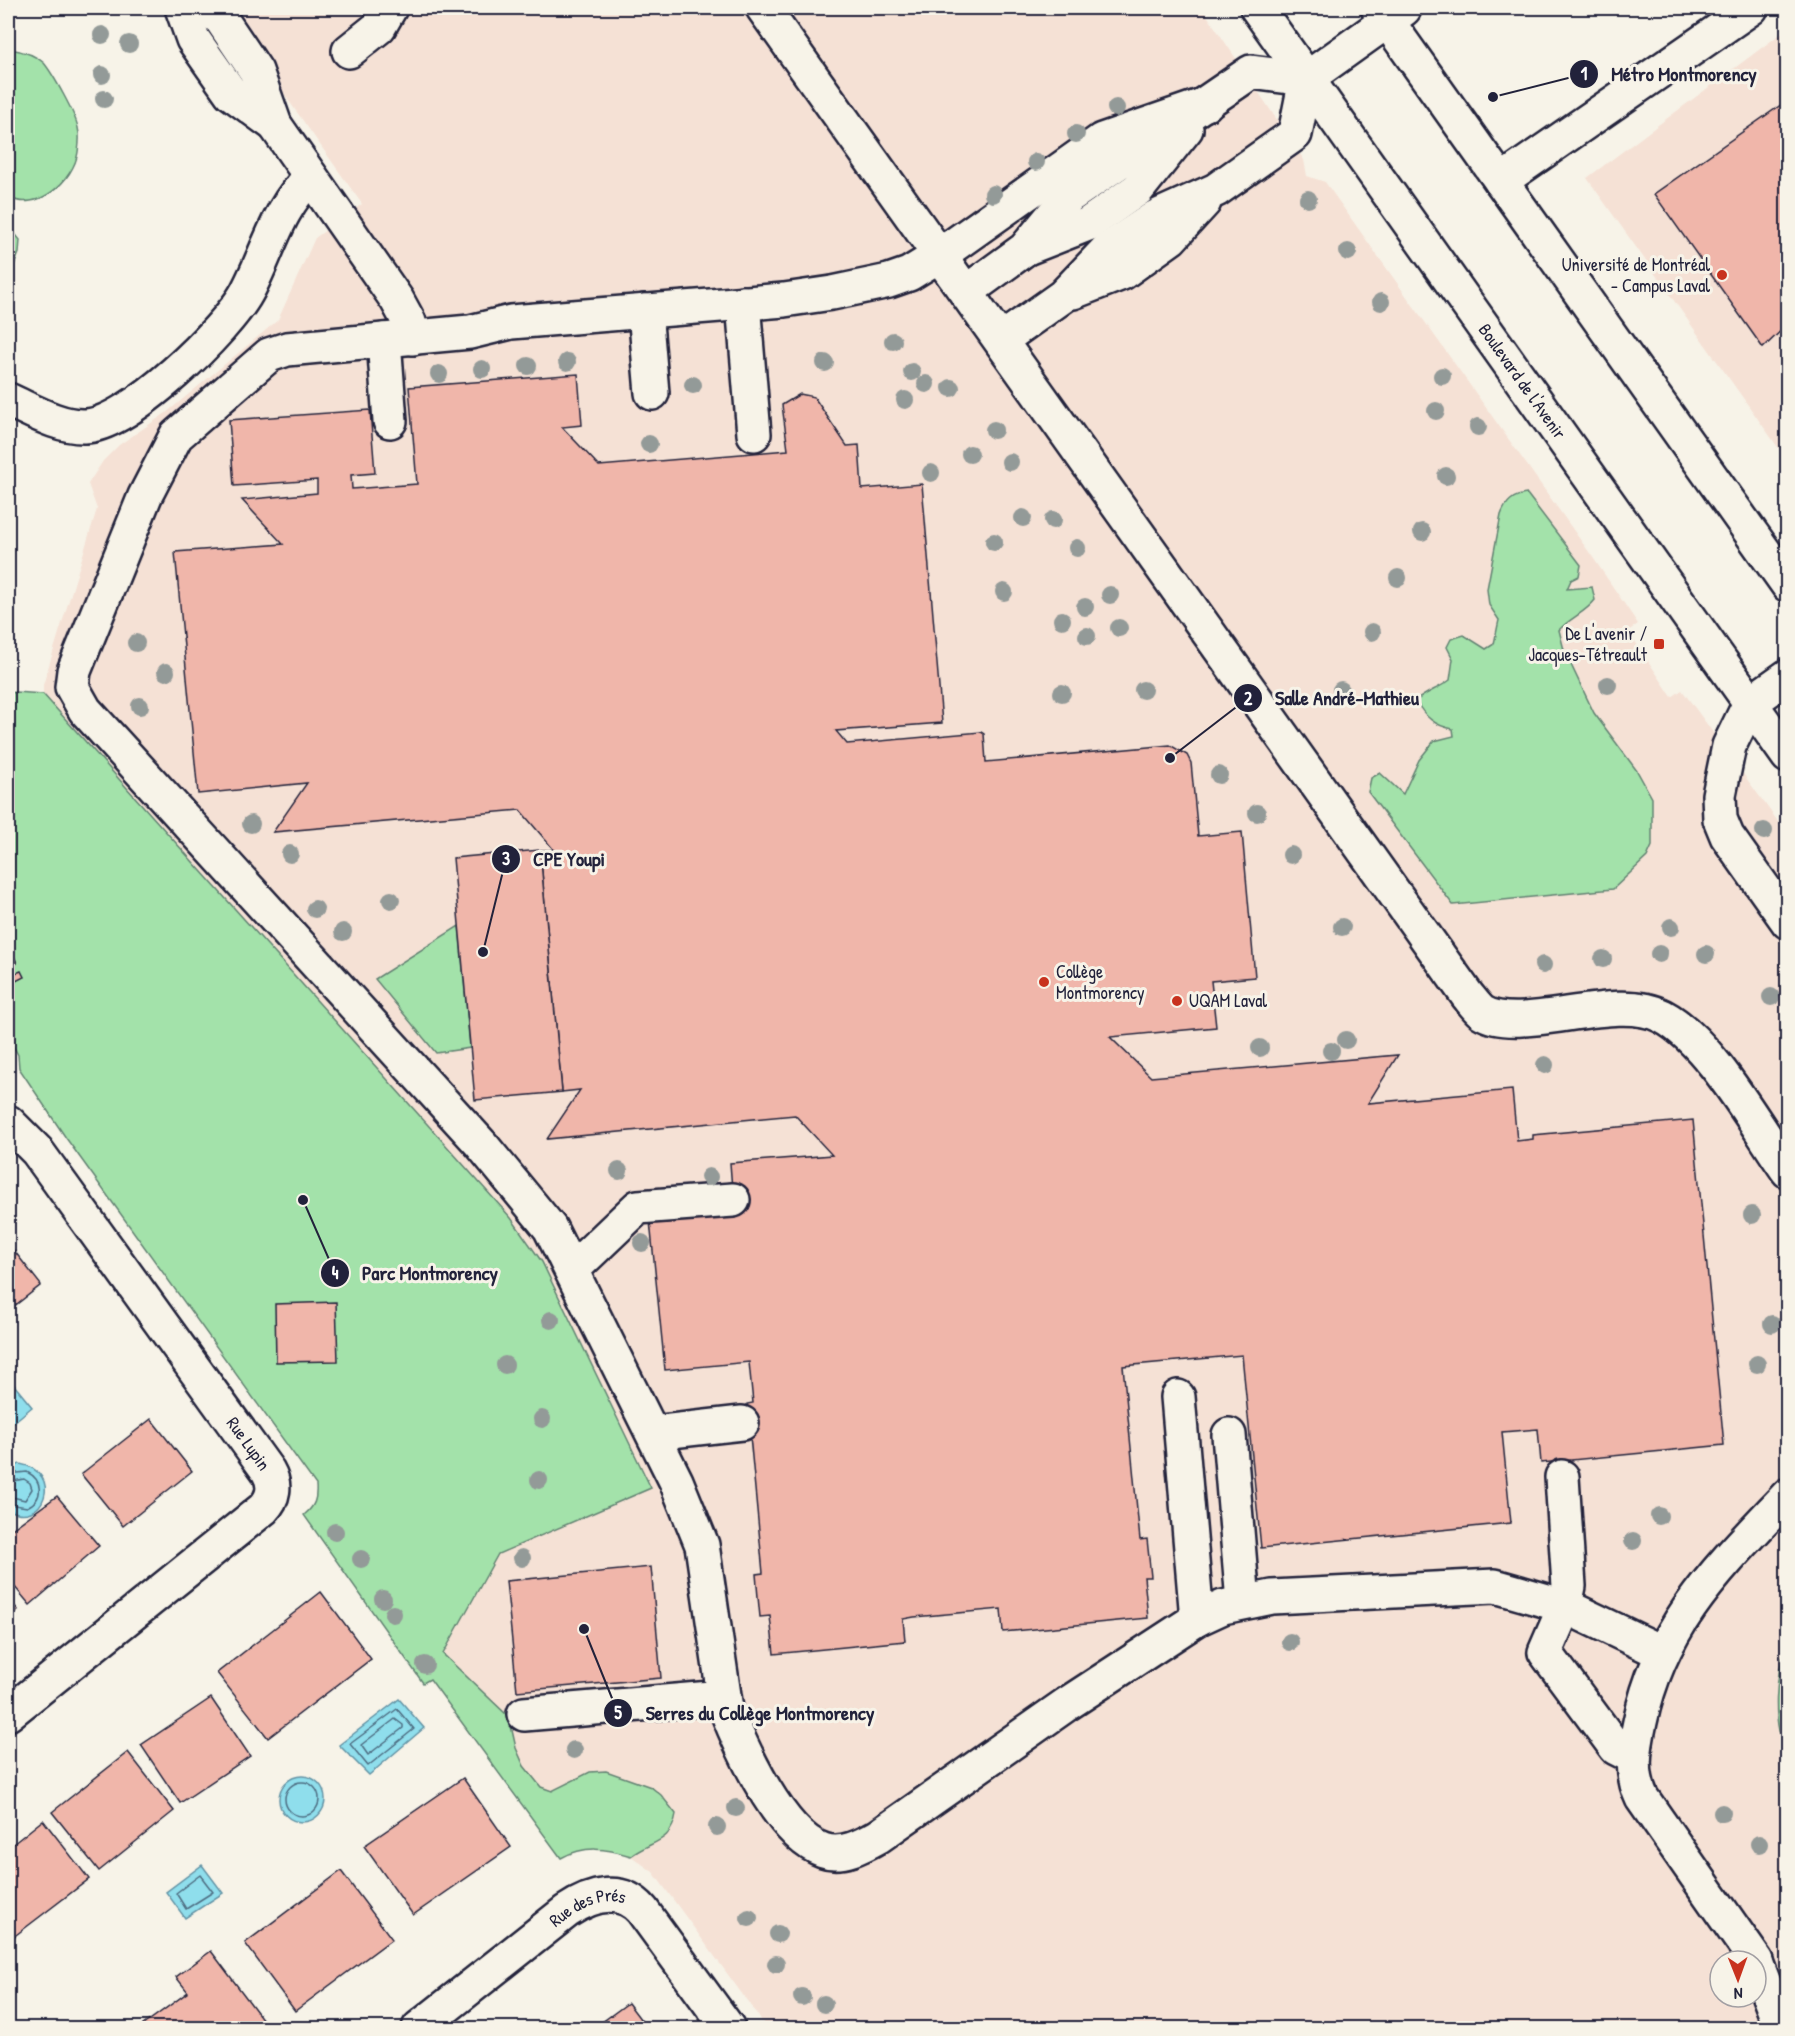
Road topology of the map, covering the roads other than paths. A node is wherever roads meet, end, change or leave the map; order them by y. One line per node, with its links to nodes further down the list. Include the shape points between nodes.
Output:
1 (182, 8): 11 (street, via 193,39 231,93)
2 (207, 8): 11 (street, via 221,19 256,71)
3 (390, 8): 8 (street, via 379,27)
4 (763, 8): 14 (street)
5 (1257, 8): 9 (street, Boulevard de l'Avenir)
6 (1750, 8): 13 (street)
7 (1390, 12): 9 (street); 13 (street)
8 (349, 51)
9 (1306, 79): 10 (street, via 1251,72); 19 (street, via 1294,134 1216,190 1171,238 1122,273 1063,297); 26 (street, Boulevard de l'Avenir)
10 (1206, 104): 14 (street, via 1101,140); 15 (street, via 1068,197 1025,249)
11 (275, 125): 12 (street)
12 (312, 177): 18 (street, via 409,322); 21 (street, via 287,205 246,293 232,314 214,335 118,417 87,426 52,419)
13 (1501, 181): 24 (street)
14 (940, 255): 15 (street); 16 (street, via 889,281 832,293)
15 (966, 292): 19 (street)
16 (743, 303): 17 (street); 23 (street)
17 (645, 311): 18 (street, via 511,322 470,333); 20 (street)
18 (398, 339): 22 (street); 32 (street, via 287,349 268,355 176,436 145,496 74,671 72,687 85,710 481,1144 549,1228)
19 (1001, 340): 30 (street, via 1029,385 1482,1012 1515,1019 1601,1010 1644,1010 1661,1015 1707,1055)
20 (652, 393)
21 (8, 400)
22 (390, 421)
23 (754, 434)
24 (1788, 585)
25 (1788, 676): 26 (street)
26 (1750, 703): 27 (street, Boulevard de l'Avenir); 28 (street, via 1729,746 1721,775 1720,819 1727,836)
27 (1788, 756)
28 (1788, 922)
29 (8, 1122): 44 (street, Rue Lupin, via 37,1151 267,1471 274,1488 263,1509)
30 (1788, 1171)
31 (733, 1200): 32 (street, via 638,1207)
32 (572, 1270): 35 (street)
33 (1178, 1396): 41 (street)
34 (742, 1423): 35 (street)
35 (653, 1433): 43 (street, via 702,1545)
36 (1229, 1435): 39 (street)
37 (1562, 1477): 40 (street, via 1569,1568)
38 (1788, 1495): 42 (street, via 1709,1580)
39 (1243, 1602): 40 (street, via 1473,1585 1517,1590); 41 (street)
40 (1566, 1606): 42 (street); 46 (street, via 1545,1652 1616,1748)
41 (1197, 1619): 43 (street, via 1067,1704 879,1836 861,1847 846,1850 824,1851 814,1846 781,1815 748,1761)
42 (1661, 1652): 46 (street, via 1644,1703)
43 (723, 1696): 45 (street)
44 (8, 1714)
45 (524, 1714)
46 (1634, 1757): 47 (street, via 1636,1784 1642,1798)
47 (1748, 1949)
48 (1768, 1993): 51 (street)
49 (419, 2028): 50 (street, Rue des Prés, via 567,1911 593,1898 614,1894 630,1899 642,1910)
50 (728, 2028)
51 (1781, 2028)

